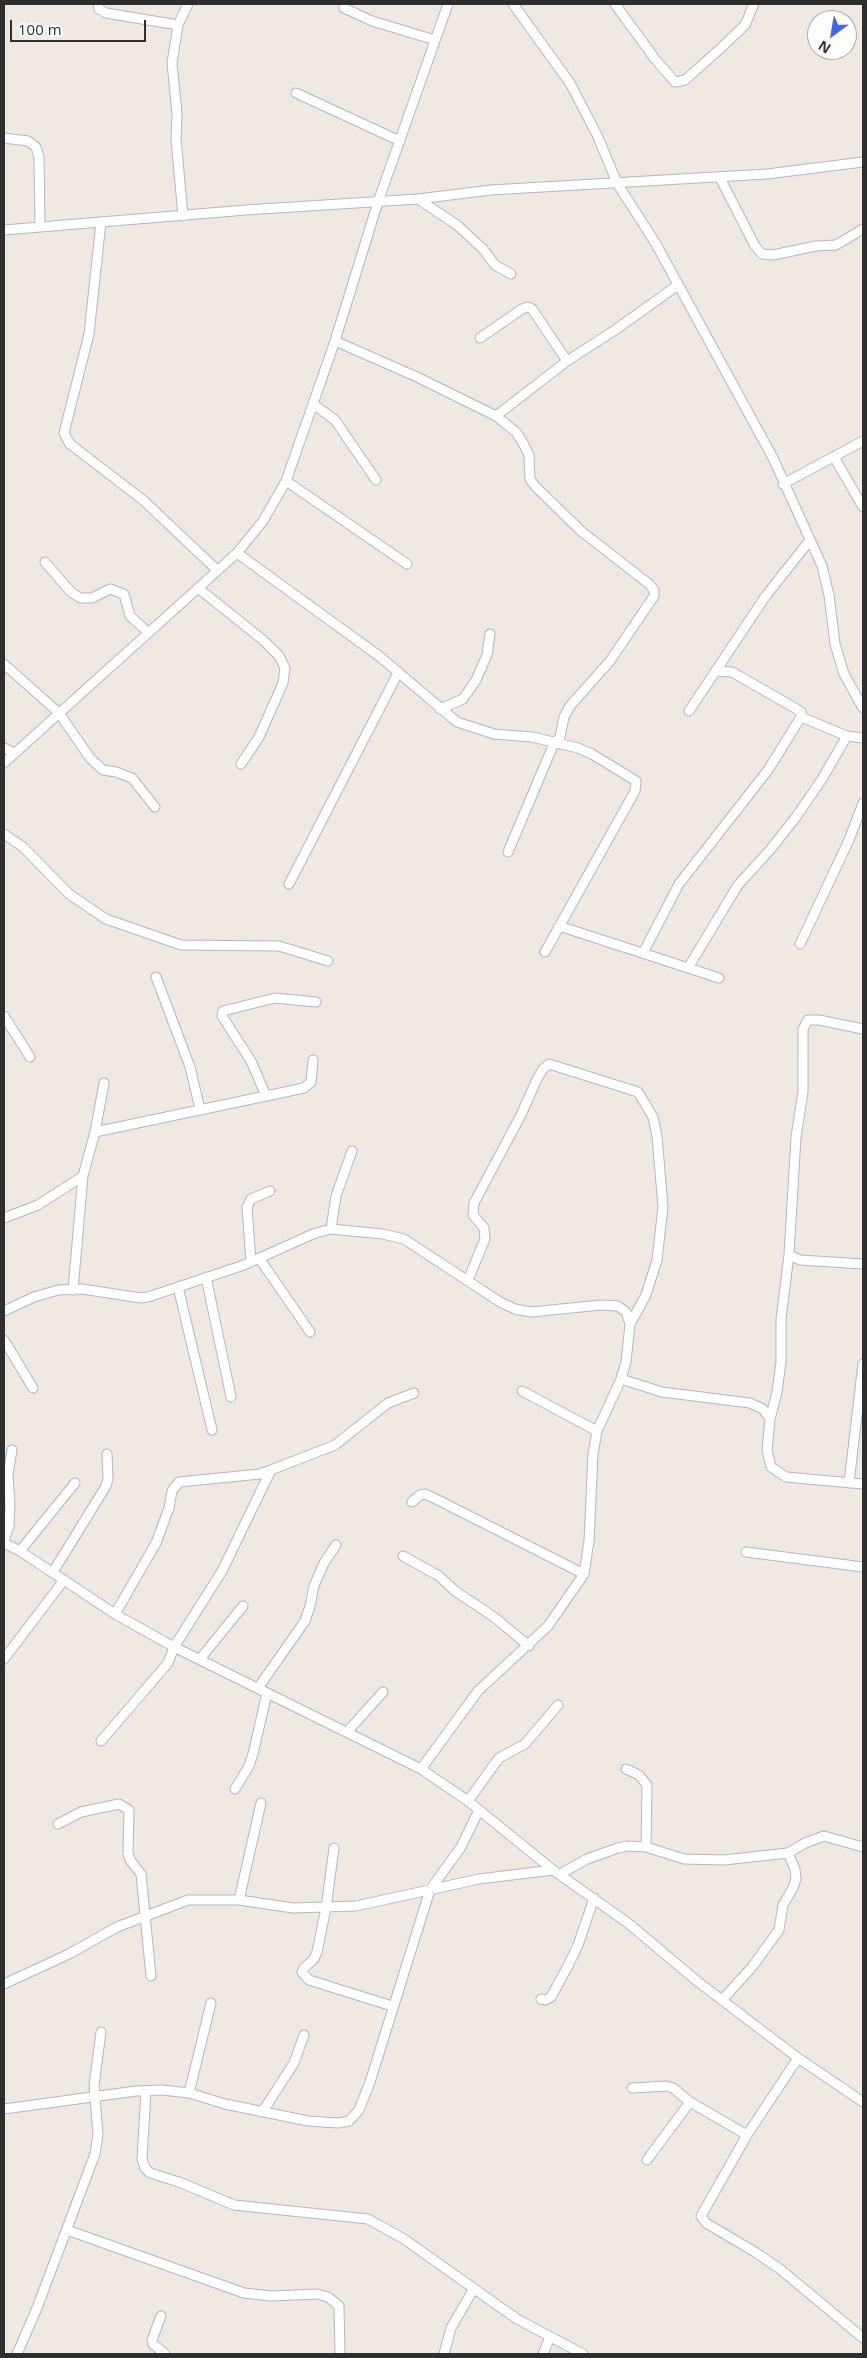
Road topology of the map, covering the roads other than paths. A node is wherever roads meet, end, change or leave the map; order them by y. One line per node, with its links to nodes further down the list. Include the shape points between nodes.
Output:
1 (98, 4): 8 (street, via 106,13)
2 (188, 4): 8 (street)
3 (448, 4): 9 (street)
4 (513, 4): 15 (street, via 570,83)
5 (615, 4): 6 (street, via 675,82 685,80 721,48 744,25)
6 (754, 4)
7 (344, 8): 9 (street, via 372,21)
8 (178, 25): 18 (street, via 172,64)
9 (435, 40): 12 (street)
10 (296, 93): 12 (street)
11 (4, 138): 20 (street, via 28,141 36,147)
12 (400, 141): 17 (street)
13 (863, 162): 14 (street)
14 (720, 178): 15 (street); 21 (street, via 762,254 836,245)
15 (617, 183): 16 (street, via 491,190); 24 (street)
16 (418, 199): 17 (street); 23 (street, via 457,225 483,248 495,265)
17 (378, 202): 18 (street); 26 (street)
18 (183, 216): 19 (street)
19 (101, 222): 20 (street); 40 (street, via 89,334 64,433 70,444 143,500)
20 (40, 227): 22 (street)
21 (863, 229)
22 (4, 230)
23 (511, 274)
24 (678, 284): 27 (street); 34 (street, via 773,458)
25 (480, 338): 27 (street, via 528,307)
26 (335, 341): 28 (street); 29 (street)
27 (567, 361): 29 (street)
28 (313, 404): 32 (street, via 334,420); 33 (street)
29 (496, 416): 56 (street, via 516,432 523,443 529,455 530,480 535,486 582,531 654,590 654,596 610,661 570,706)
30 (863, 441): 31 (street)
31 (834, 458): 34 (street); 35 (street)
32 (376, 480)
33 (286, 481): 37 (street, via 263,521); 39 (street)
34 (783, 484): 36 (street)
35 (863, 506)
36 (810, 540): 44 (street, via 765,597); 49 (street, via 822,566 835,644 844,674)
37 (237, 553): 40 (street); 48 (street)
38 (45, 562): 42 (street, via 80,598 92,598 110,589 124,594 130,616)
39 (407, 564)
40 (217, 570): 41 (street)
41 (198, 588): 42 (street); 60 (street, via 263,640 279,656 285,668 283,683 259,737)
42 (148, 632): 52 (street)
43 (490, 634): 50 (street, via 488,655 476,680 463,699)
44 (725, 660): 46 (street); 47 (street)
45 (4, 664): 52 (street)
46 (717, 671): 47 (street); 51 (street)
47 (732, 672): 53 (street, via 795,708)
48 (398, 673): 50 (street); 65 (street)
49 (863, 708)
50 (440, 709): 56 (street, via 457,722 494,734)
51 (689, 712)
52 (59, 713): 58 (street); 62 (street, via 90,758 103,770 132,778)
53 (801, 717): 54 (street); 69 (street, via 768,770 679,884)
54 (847, 736): 55 (street); 71 (street, via 796,817 738,885)
55 (863, 738)
56 (557, 741): 64 (street); 66 (street, via 592,754 632,777 637,786)
57 (4, 748): 58 (street)
58 (15, 753): 59 (street)
59 (4, 763)
60 (241, 764)
61 (863, 803): 67 (street)
62 (154, 807)
63 (4, 834): 70 (street, via 23,847 69,894 106,919 175,944 279,946)
64 (508, 852)
65 (289, 884)
66 (559, 926): 68 (street); 69 (street)
67 (800, 944)
68 (545, 952)
69 (643, 953): 71 (street)
70 (328, 961)
71 (688, 968): 73 (street)
72 (156, 977): 81 (street, via 190,1067)
73 (719, 978)
74 (316, 1002): 80 (street, via 268,999 223,1011 222,1016 251,1061)
75 (4, 1016): 77 (street)
76 (863, 1029): 88 (street, via 808,1020 803,1029 803,1092 796,1137)
77 (30, 1057)
78 (313, 1060): 80 (street, via 308,1086)
79 (104, 1083): 82 (street)
80 (266, 1096): 81 (street)
81 (200, 1109): 82 (street)
82 (96, 1132): 84 (street)
83 (352, 1152): 87 (street, via 336,1196)
84 (83, 1176): 86 (street, via 38,1205); 96 (street)
85 (270, 1191): 89 (street, via 251,1200 247,1207)
86 (4, 1218)
87 (331, 1229): 89 (street, via 312,1234); 94 (street, via 404,1239)
88 (789, 1256): 90 (street); 92 (street)
89 (255, 1260): 93 (street); 99 (street)
90 (800, 1260): 91 (street); 92 (street)
91 (863, 1264)
92 (787, 1269): 107 (street, via 781,1319 780,1380)
93 (206, 1278): 95 (street); 106 (street)
94 (468, 1280): 98 (street, via 515,1309 531,1312 601,1304 626,1312); 98 (street, via 485,1239 484,1228 473,1215 474,1203 537,1079 549,1064 638,1092 653,1117 663,1207 657,1260 646,1295)
95 (178, 1287): 96 (street, via 141,1298); 110 (street)
96 (73, 1290): 97 (street, via 47,1293)
97 (4, 1311)
98 (630, 1324): 102 (street, via 630,1342)
99 (310, 1332)
100 (4, 1340): 103 (street)
101 (863, 1364): 116 (street)
102 (621, 1379): 108 (street, via 650,1390 750,1403); 111 (street)
103 (33, 1388)
104 (522, 1391): 111 (street)
105 (414, 1393): 114 (street, via 388,1403 335,1445)
106 (232, 1397)
107 (775, 1400): 108 (street); 109 (street)
108 (763, 1409): 109 (street)
109 (770, 1419): 116 (street, via 768,1457 774,1471 796,1479)
110 (212, 1430)
111 (597, 1432): 126 (street)
112 (12, 1450): 119 (street, via 8,1474 9,1526)
113 (107, 1454): 125 (street, via 106,1486)
114 (272, 1470): 129 (street, via 179,1482 172,1491 156,1543); 131 (street, via 222,1571)
115 (75, 1483): 121 (street)
116 (849, 1483): 117 (street)
117 (863, 1484)
118 (412, 1502): 126 (street, via 425,1494)
119 (4, 1542): 121 (street)
120 (336, 1545): 134 (street, via 314,1586 305,1621)
121 (20, 1551): 125 (street)
122 (746, 1552): 124 (street)
123 (403, 1556): 130 (street, via 439,1576)
124 (863, 1567)
125 (53, 1572): 127 (street)
126 (584, 1574): 130 (street, via 548,1626)
127 (64, 1580): 129 (street); 132 (street)
128 (243, 1606): 133 (street)
129 (115, 1614): 131 (street)
130 (529, 1646): 140 (street, via 501,1668 474,1696)
131 (174, 1647): 133 (street); 139 (street, via 168,1663)
132 (4, 1659)
133 (200, 1659): 134 (street)
134 (258, 1688): 136 (street)
135 (383, 1692): 138 (street)
136 (267, 1693): 138 (street); 142 (street, via 253,1754)
137 (558, 1705): 143 (street, via 525,1744 499,1758)
138 (347, 1732): 140 (street)
139 (101, 1741)
140 (421, 1769): 143 (street)
141 (626, 1770): 147 (street, via 639,1775 647,1785)
142 (235, 1789)
143 (468, 1801): 145 (street)
144 (261, 1803): 156 (street)
145 (479, 1810): 152 (street); 154 (street, via 461,1846)
146 (58, 1824): 158 (street, via 80,1812 119,1804 129,1810 128,1853 141,1874)
147 (646, 1847): 150 (street, via 696,1860); 151 (street, via 618,1848)
148 (863, 1847): 150 (street, via 824,1836)
149 (334, 1848): 157 (street)
150 (788, 1853): 162 (street, via 796,1879 783,1904 779,1930)
151 (575, 1866): 152 (street); 153 (street)
152 (557, 1872): 153 (street); 154 (street, via 479,1880)
153 (570, 1882): 155 (street)
154 (430, 1890): 157 (street, via 356,1906); 164 (street)
155 (594, 1898): 161 (street, via 568,1966 551,1997); 162 (street)
156 (239, 1900): 157 (street, via 293,1908); 158 (street, via 188,1900)
157 (326, 1908): 164 (street, via 317,1952 304,1968 304,1976)
158 (144, 1916): 159 (street); 160 (street)
159 (151, 1976)
160 (4, 1984)
161 (541, 1999)
162 (722, 2000): 167 (street)
163 (210, 2003): 170 (street)
164 (392, 2006): 175 (street, via 370,2082 355,2117 349,2122 315,2122)
165 (101, 2032): 171 (street, via 94,2085)
166 (304, 2036): 175 (street, via 290,2069)
167 (798, 2058): 173 (street); 176 (street)
168 (632, 2088): 172 (street, via 670,2086)
169 (146, 2091): 170 (street); 171 (street); 179 (street, via 142,2159 144,2168 150,2173 234,2205 368,2219 404,2239)
170 (189, 2093): 175 (street)
171 (96, 2097): 174 (street); 178 (street, via 98,2134 95,2154)
172 (690, 2102): 176 (street); 177 (street)
173 (863, 2102)
174 (4, 2109)
175 (262, 2111)
176 (747, 2135): 182 (street, via 701,2216 706,2223 780,2270)
177 (647, 2160)
178 (67, 2230): 183 (street); 185 (street, via 244,2293 328,2297 339,2306)
179 (473, 2290): 181 (street); 186 (street, via 451,2328)
180 (161, 2316): 184 (street, via 152,2340)
181 (550, 2337): 187 (street); 188 (street)
182 (863, 2338)
183 (17, 2354)
184 (165, 2354)
185 (340, 2354)
186 (444, 2354)
187 (543, 2354)
188 (583, 2354)

